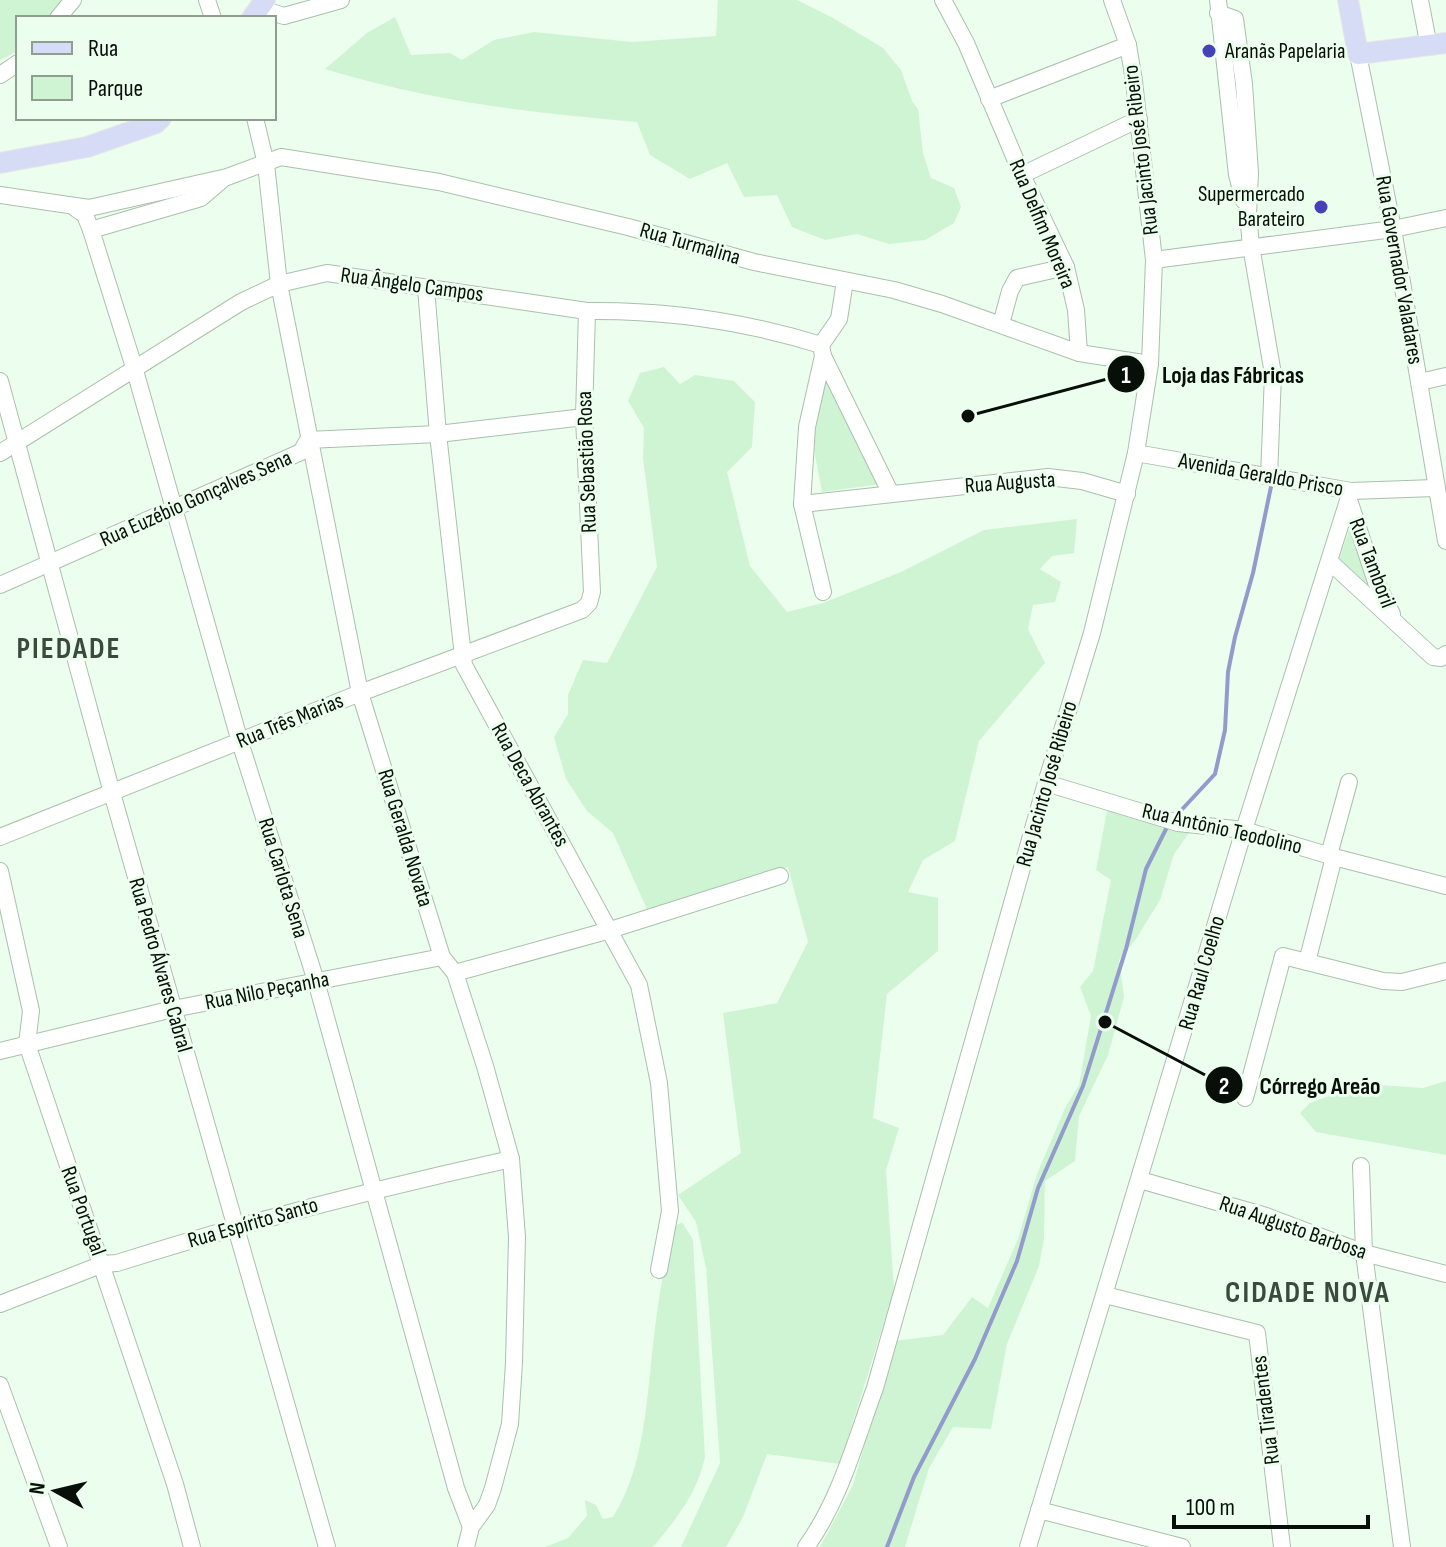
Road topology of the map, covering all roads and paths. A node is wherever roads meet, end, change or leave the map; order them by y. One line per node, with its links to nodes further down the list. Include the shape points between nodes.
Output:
1 (73, 0): 9 (street)
2 (341, 0): 8 (street, via 284,16)
3 (943, 0): 13 (street, Rua Delfim Moreira)
4 (1112, 0): 10 (street, Rua Jacinto José Ribeiro)
5 (1348, 0): 12 (main road, Rua Governador Valadares)
6 (1420, 0): 11 (street)
7 (1218, 6): 26 (street, via 1235,19 1235,85 1250,173)
8 (263, 9)
9 (60, 16)
10 (1128, 45): 13 (street); 14 (street, Rua Jacinto José Ribeiro)
11 (1437, 45): 12 (main road)
12 (1358, 54): 24 (street, Rua Governador Valadares)
13 (989, 99): 19 (street, Rua Delfim Moreira)
14 (1139, 119): 19 (street); 27 (street, Rua Jacinto José Ribeiro)
15 (157, 120): 17 (main road, via 87,147)
16 (255, 120): 18 (street, Rua Geralda Novata)
17 (0, 163)
18 (266, 164): 20 (street, Rua Turmalina); 29 (street, Rua Turmalina, via 281,157 439,182); 30 (street, Rua Geralda Novata)
19 (1022, 175): 28 (street, Rua Delfim Moreira)
20 (227, 177): 22 (street, Rua Turmalina); 25 (street, Rua Turmalina, via 201,198)
21 (0, 195): 22 (street, Rua Turmalina)
22 (82, 208): 25 (street)
23 (1446, 218): 24 (street)
24 (1393, 229): 26 (street); 40 (street, Rua Governador Valadares)
25 (91, 230): 37 (street, Rua Carlota Sena)
26 (1251, 246): 27 (street); 47 (street, via 1273,374)
27 (1154, 260): 36 (street, Rua Jacinto José Ribeiro)
28 (1066, 267): 33 (street, via 1017,278); 35 (street, Rua Delfim Moreira)
29 (845, 281): 33 (street, Rua Turmalina, via 894,290); 34 (street, via 839,319)
30 (279, 284): 31 (street, Rua Ângelo Campos, via 327,273); 37 (street, Rua Ângelo Campos); 43 (street, Rua Geralda Novata)
31 (426, 288): 32 (street, Rua Ângelo Campos); 42 (street, Rua Deca Abrantes)
32 (587, 311): 34 (street, Rua Ângelo Campos, via 715,319 765,328); 41 (street, Rua Sebastião Rosa)
33 (1001, 324): 35 (street, Rua Turmalina)
34 (822, 350): 49 (street); 52 (street, via 807,427)
35 (1079, 353): 36 (street, Rua Turmalina)
36 (1150, 364): 46 (street, Rua Jacinto José Ribeiro)
37 (134, 367): 44 (street, Rua Ângelo Campos); 53 (street, Rua Carlota Sena)
38 (1446, 376): 40 (street)
39 (0, 381): 44 (street, Rua Pedro Álvares Cabral)
40 (1420, 382): 48 (street, Rua Governador Valadares)
41 (584, 417): 42 (street, Rua Euzébio Gonçalves Sena); 59 (street, Rua Sebastião Rosa, via 592,592)
42 (438, 434): 43 (street, Rua Euzébio Gonçalves Sena); 61 (street, Rua Deca Abrantes)
43 (308, 440): 53 (street, Rua Euzébio Gonçalves Sena, via 301,452); 63 (street, Rua Geralda Novata)
44 (18, 443): 45 (street, Rua Ângelo Campos); 55 (street, Rua Pedro Álvares Cabral)
45 (0, 453)
46 (1136, 453): 47 (street, Avenida Geraldo Prisco); 50 (street, Rua Jacinto José Ribeiro)
47 (1269, 477): 51 (street, Avenida Geraldo Prisco)
48 (1435, 488): 51 (street, Avenida Geraldo Prisco); 54 (street, Rua Governador Valadares)
49 (891, 494): 50 (street, Rua Augusta, via 1048,477); 52 (street, Rua Augusta)
50 (1127, 494): 66 (street, Rua Jacinto José Ribeiro)
51 (1350, 497): 56 (street, Rua Raul Coelho); 60 (street, Rua Tamboril, via 1376,582)
52 (802, 504): 58 (street)
53 (175, 510): 55 (street, Rua Euzébio Gonçalves Sena); 64 (street, Rua Carlota Sena)
54 (1446, 541)
55 (49, 562): 57 (street, Rua Euzébio Gonçalves Sena); 67 (street, Rua Pedro Álvares Cabral)
56 (1330, 562): 60 (street, Rua Tamboril); 68 (street, Rua Raul Coelho)
57 (0, 585)
58 (823, 592)
59 (582, 610): 61 (street, Rua Três Marias)
60 (1396, 623): 62 (street, Rua Tamboril, via 1433,657)
61 (462, 653): 63 (street, Rua Três Marias); 74 (street, Rua Deca Abrantes)
62 (1446, 654)
63 (360, 693): 64 (street, Rua Três Marias); 75 (street, Rua Geralda Novata)
64 (240, 742): 67 (street, Rua Três Marias); 79 (street, Rua Carlota Sena)
65 (1349, 782): 70 (street)
66 (1046, 783): 68 (street, Rua Antônio Teodolino, via 1170,820); 102 (street, Rua Jacinto José Ribeiro, via 875,1388 843,1477)
67 (112, 793): 69 (street, Rua Três Marias); 80 (street, Rua Pedro Álvares Cabral)
68 (1244, 830): 70 (street, Rua Antônio Teodolino); 86 (street, Rua Raul Coelho)
69 (0, 837)
70 (1332, 856): 73 (street, Rua Antônio Teodolino); 76 (street)
71 (0, 871): 81 (street, Rua Portugal, via 31,1011)
72 (780, 876): 74 (street)
73 (1446, 886)
74 (610, 930): 78 (street); 91 (street, Rua Deca Abrantes, via 639,985 659,1083 670,1211)
75 (442, 957): 78 (street, Rua Geralda Novata); 79 (street, Rua Nilo Peçanha)
76 (1307, 962): 77 (street, via 1383,981); 83 (street, via 1283,956)
77 (1446, 971)
78 (455, 973): 84 (street, Rua Geralda Novata)
79 (316, 981): 80 (street, Rua Nilo Peçanha); 87 (street, Rua Carlota Sena)
80 (173, 1009): 81 (street, Rua Nilo Peçanha); 88 (street, Rua Pedro Álvares Cabral)
81 (27, 1044): 82 (street, Rua Nilo Peçanha); 90 (street, Rua Portugal)
82 (0, 1051)
83 (1245, 1098)
84 (511, 1159): 87 (street, Rua Espírito Santo); 97 (street, Rua Geralda Novata, via 517,1237 510,1424 487,1505)
85 (1361, 1166): 89 (street)
86 (1140, 1180): 89 (street, Rua Augusto Barbosa, via 1266,1216); 93 (street, Rua Raul Coelho)
87 (372, 1189): 88 (street, Rua Espírito Santo); 97 (street, Rua Carlota Sena)
88 (236, 1225): 90 (street, Rua Espírito Santo); 100 (street, Rua Pedro Álvares Cabral)
89 (1364, 1253): 92 (street, Rua Augusto Barbosa); 106 (street)
90 (103, 1264): 94 (street, Rua Espírito Santo); 99 (street, Rua Portugal)
91 (659, 1270)
92 (1446, 1274)
93 (1105, 1295): 96 (street, Rua Raul Coelho); 105 (street, Rua Tiradentes, via 1257,1333)
94 (0, 1304)
95 (0, 1385): 98 (street)
96 (1039, 1510): 103 (street, Rua Raul Coelho); 104 (street)
97 (471, 1527): 101 (street, Rua Geralda Novata)
98 (59, 1547)
99 (192, 1547)
100 (327, 1547)
101 (466, 1547)
102 (806, 1547)
103 (1028, 1547)
104 (1182, 1547)
105 (1282, 1547)
106 (1402, 1547)

